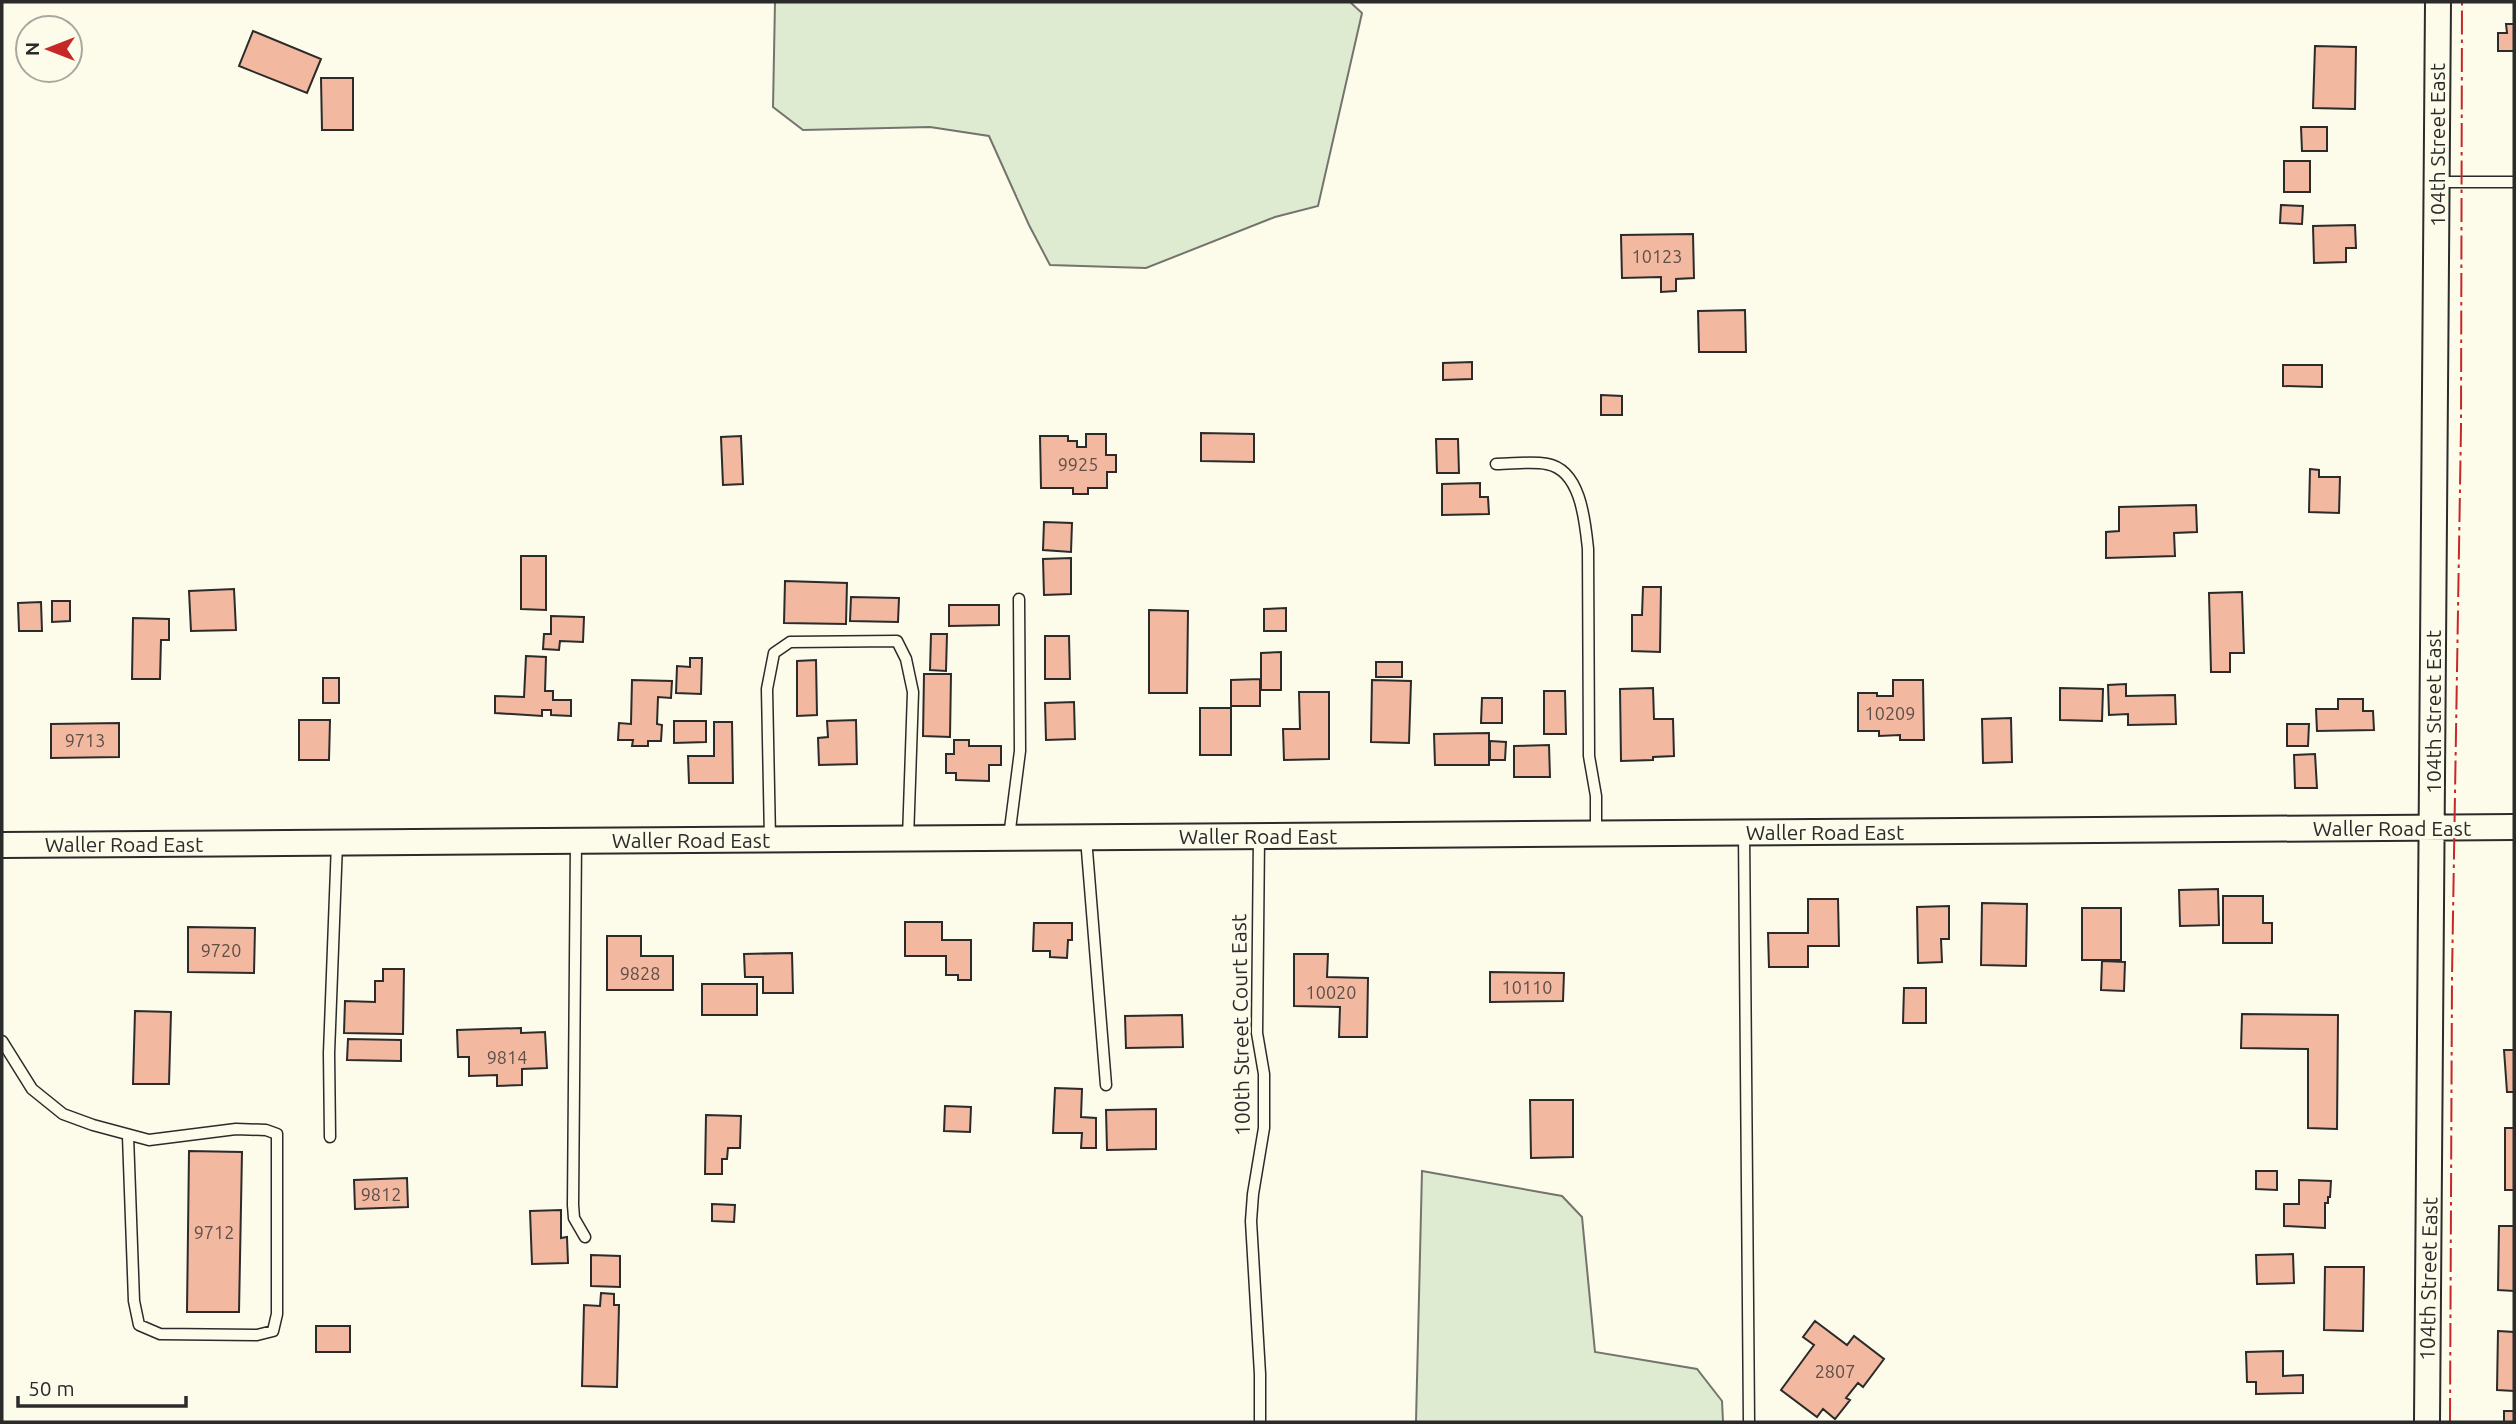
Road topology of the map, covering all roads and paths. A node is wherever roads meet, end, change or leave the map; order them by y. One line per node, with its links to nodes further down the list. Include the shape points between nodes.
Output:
1 (2438, 2): 2 (street, 104th Street East)
2 (2437, 182): 3 (lane); 6 (street, 104th Street East)
3 (2514, 182)
4 (1496, 464): 9 (lane, via 1560,468 1585,515 1589,756)
5 (1019, 599): 11 (lane, via 1020,751)
6 (2432, 827): 7 (street, Waller Road East); 8 (street, Waller Road East); 25 (street, 104th Street East)
7 (2514, 827)
8 (1744, 832): 9 (street, Waller Road East); 24 (lane)
9 (1596, 834): 10 (street, Waller Road East)
10 (1259, 836): 12 (street, Waller Road East); 23 (lane, 100th Street Court East, via 1257,1033 1265,1074 1264,1128 1251,1221)
11 (1009, 838): 12 (street, Waller Road East); 14 (street, Waller Road East)
12 (1086, 838): 19 (lane)
13 (770, 839): 14 (street, Waller Road East); 14 (lane, via 767,689 774,653 790,642 883,641 897,641 913,692); 15 (street, Waller Road East)
14 (908, 839)
15 (576, 841): 16 (street, Waller Road East); 22 (lane, via 573,1205)
16 (337, 842): 17 (street, Waller Road East); 21 (lane)
17 (2, 845)
18 (2, 1041): 20 (lane, via 32,1089 63,1114)
19 (1106, 1085)
20 (128, 1136): 20 (lane, via 149,1140 236,1129 277,1134 277,1314 272,1331 257,1335 160,1334 139,1325 134,1301)
21 (330, 1137)
22 (584, 1237)
23 (1260, 1422)
24 (1749, 1422)
25 (2427, 1422)

